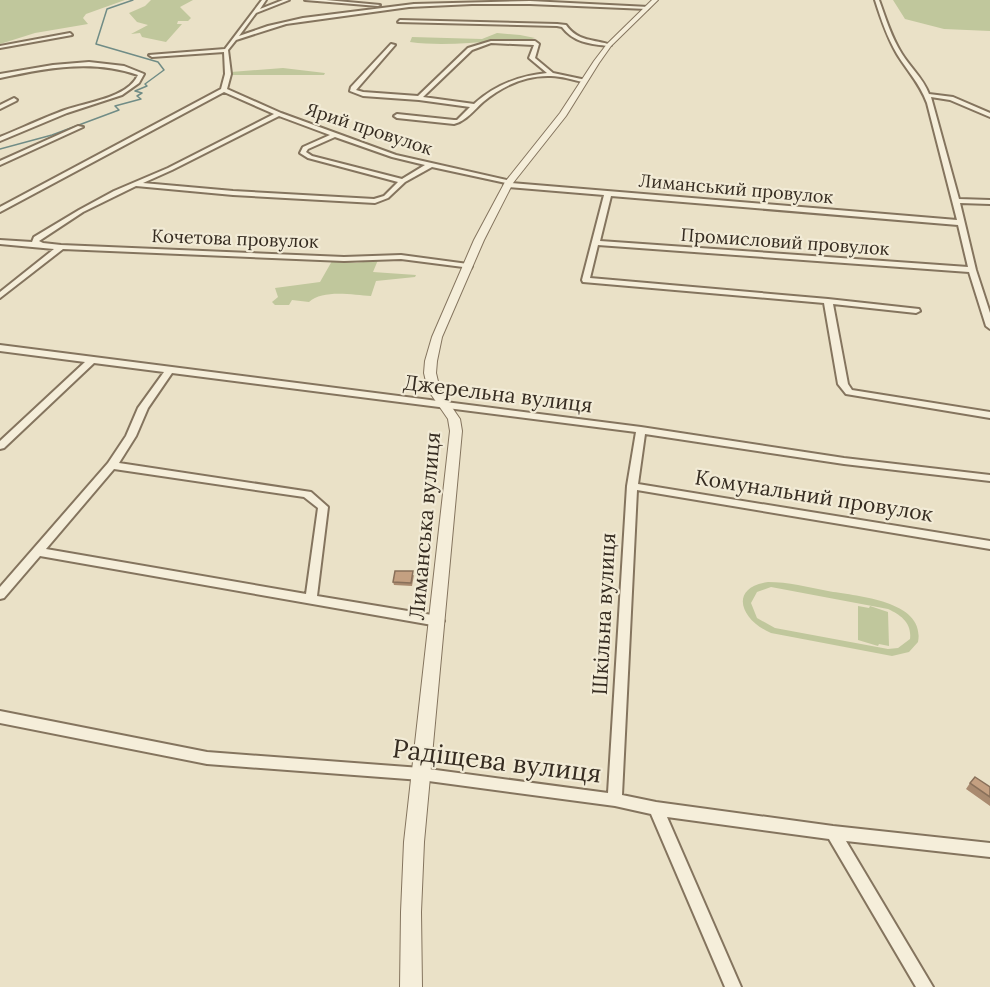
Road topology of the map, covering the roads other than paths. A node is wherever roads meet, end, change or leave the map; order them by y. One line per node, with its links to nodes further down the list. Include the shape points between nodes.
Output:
1 (264, 0): 8 (street)
2 (287, 0): 8 (street)
3 (307, 0): 6 (street)
4 (655, 0): 7 (street, Лиманська вулиця)
5 (877, 0): 22 (street, via 888,33)
6 (411, 5): 7 (street, via 518,2); 11 (street, via 335,13 260,28)
7 (647, 8): 13 (street, Лиманська вулиця)
8 (255, 12): 11 (street)
9 (400, 21): 13 (street, via 557,25 564,26 577,39)
10 (70, 34): 14 (street)
11 (236, 39): 15 (street)
12 (393, 45): 21 (street, via 353,91)
13 (609, 45): 19 (street, Лиманська вулиця)
14 (0, 47)
15 (226, 51): 16 (street); 20 (street, via 228,74)
16 (152, 55)
17 (551, 74): 19 (street); 21 (street, via 532,58 537,44 506,41 470,49); 24 (street, via 499,86)
18 (0, 76): 31 (street, via 89,62 139,73 141,77 121,94)
19 (583, 80): 36 (street, Лиманська вулиця, via 563,114)
20 (224, 90): 26 (street, Ярий провулок); 40 (street)
21 (419, 98): 24 (street)
22 (929, 99): 27 (street, via 951,98); 38 (street)
23 (14, 100): 25 (street)
24 (474, 106): 28 (street, via 454,122)
25 (0, 107)
26 (279, 114): 30 (street, Ярий провулок); 35 (street)
27 (990, 115)
28 (397, 116)
29 (80, 127): 32 (street)
30 (336, 134): 33 (street, Ярий провулок); 34 (street, via 303,153)
31 (0, 139)
32 (0, 163)
33 (430, 165): 34 (street); 36 (street, Ярий провулок)
34 (403, 181): 35 (street, via 386,197 375,201)
35 (135, 184): 44 (street, via 37,239 35,242)
36 (508, 184): 37 (street, Лиманський провулок); 46 (street, Лиманська вулиця)
37 (608, 193): 41 (street, Лиманський провулок); 43 (street)
38 (956, 201): 39 (street); 41 (street)
39 (990, 202)
40 (0, 210)
41 (962, 224): 47 (street)
42 (0, 242): 44 (street, Кочетова провулок)
43 (595, 243): 47 (street, Промисловий провулок); 49 (street, via 586,280)
44 (42, 246): 45 (street, Кочетова провулок)
45 (61, 247): 46 (street, Кочетова провулок, via 344,259 401,257); 48 (street)
46 (468, 266): 55 (street, Лиманська вулиця, via 437,337 431,361 432,382)
47 (972, 270): 51 (street)
48 (0, 296)
49 (828, 301): 50 (street); 56 (street, via 843,384 849,392)
50 (916, 311)
51 (990, 326)
52 (0, 348): 53 (street, Джерельна вулиця)
53 (91, 361): 54 (street, Джерельна вулиця); 58 (street)
54 (169, 371): 55 (street, Джерельна вулиця); 59 (street, via 143,408)
55 (444, 405): 57 (street, Джерельна вулиця); 66 (street, Лиманська вулиця, via 454,419 456,431 451,517)
56 (990, 415)
57 (641, 430): 60 (street, Джерельна вулиця, via 844,461); 61 (street, Шкільна вулиця)
58 (0, 446)
59 (112, 465): 63 (street); 65 (street, via 307,494 323,507)
60 (990, 478)
61 (632, 486): 62 (street, Комунальний провулок); 69 (street, Шкільна вулиця)
62 (990, 545)
63 (38, 552): 64 (street); 65 (street)
64 (0, 595)
65 (311, 600): 66 (street)
66 (438, 621): 68 (street, Лиманська вулиця)
67 (0, 717): 68 (street, Радіщева вулиця, via 207,758)
68 (420, 774): 69 (street, Радіщева вулиця); 73 (street, Лиманська вулиця, via 411,900)
69 (615, 800): 70 (street, Радіщева вулиця)
70 (656, 809): 71 (street, Радіщева вулиця); 74 (street)
71 (833, 833): 72 (street, Радіщева вулиця); 75 (street)
72 (990, 850)
73 (411, 987)
74 (733, 987)
75 (925, 987)

